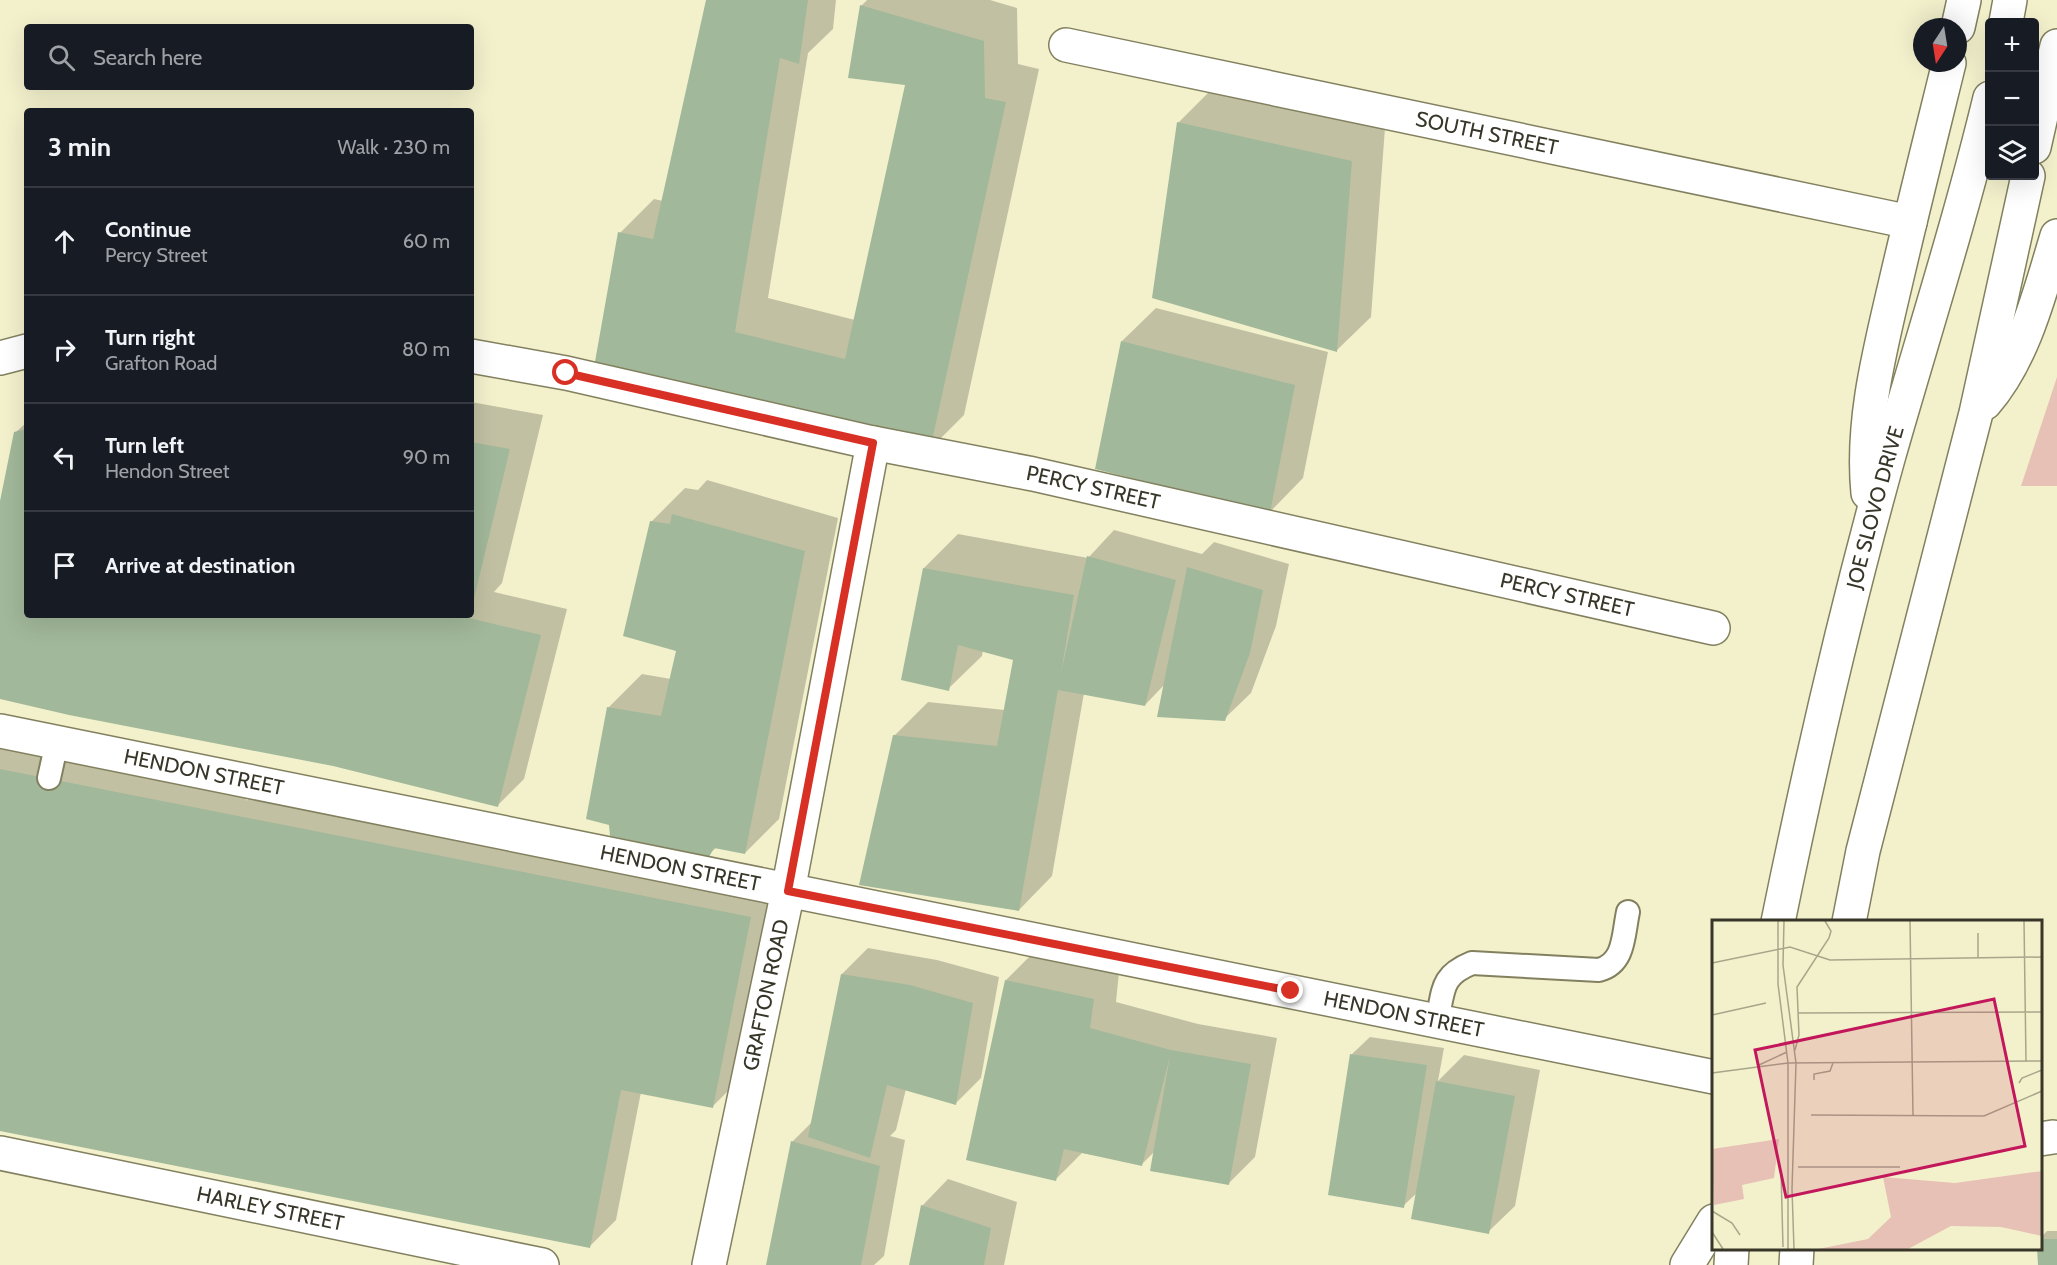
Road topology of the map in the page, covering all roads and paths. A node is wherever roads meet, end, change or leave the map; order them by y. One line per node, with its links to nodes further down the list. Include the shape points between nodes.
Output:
1 (1965, 0): 3 (street)
2 (2010, 0): 4 (street)
3 (1960, 18)
4 (2007, 18)
5 (1066, 45): 11 (street, SOUTH STREET)
6 (2057, 46): 9 (street)
7 (1947, 72): 11 (street)
8 (1985, 113): 18 (street, JOE SLOVO DRIVE)
9 (2039, 126)
10 (2027, 180): 16 (street)
11 (1910, 222): 18 (street, via 1880,348 1869,415 1866,473)
12 (2057, 236): 16 (street, via 2011,364 1998,388)
13 (24, 352): 15 (street)
14 (474, 357): 17 (street, PERCY STREET, via 566,373)
15 (0, 358)
16 (1976, 413): 26 (street, via 1863,851)
17 (873, 443): 19 (street, PERCY STREET, via 1033,474); 23 (street, GRAFTON ROAD)
18 (1871, 527): 25 (street, JOE SLOVO DRIVE, via 1814,747)
19 (1713, 628)
20 (0, 730): 21 (street, HENDON STREET)
21 (57, 742): 22 (lane); 23 (street, HENDON STREET)
22 (49, 778)
23 (788, 891): 27 (street, HENDON STREET); 34 (street, GRAFTON ROAD)
24 (1628, 912): 27 (lane, via 1618,958 1612,966 1599,970 1472,963 1455,970 1445,983)
25 (1778, 920)
26 (1849, 920)
27 (1437, 1021): 28 (street, HENDON STREET)
28 (1712, 1077)
29 (0, 1153): 33 (street, HARLEY STREET)
30 (1712, 1223): 35 (street)
31 (1732, 1250): 36 (street)
32 (1797, 1250): 37 (street)
33 (542, 1265)
34 (709, 1265)
35 (1687, 1265)
36 (1731, 1265)
37 (1796, 1265)

